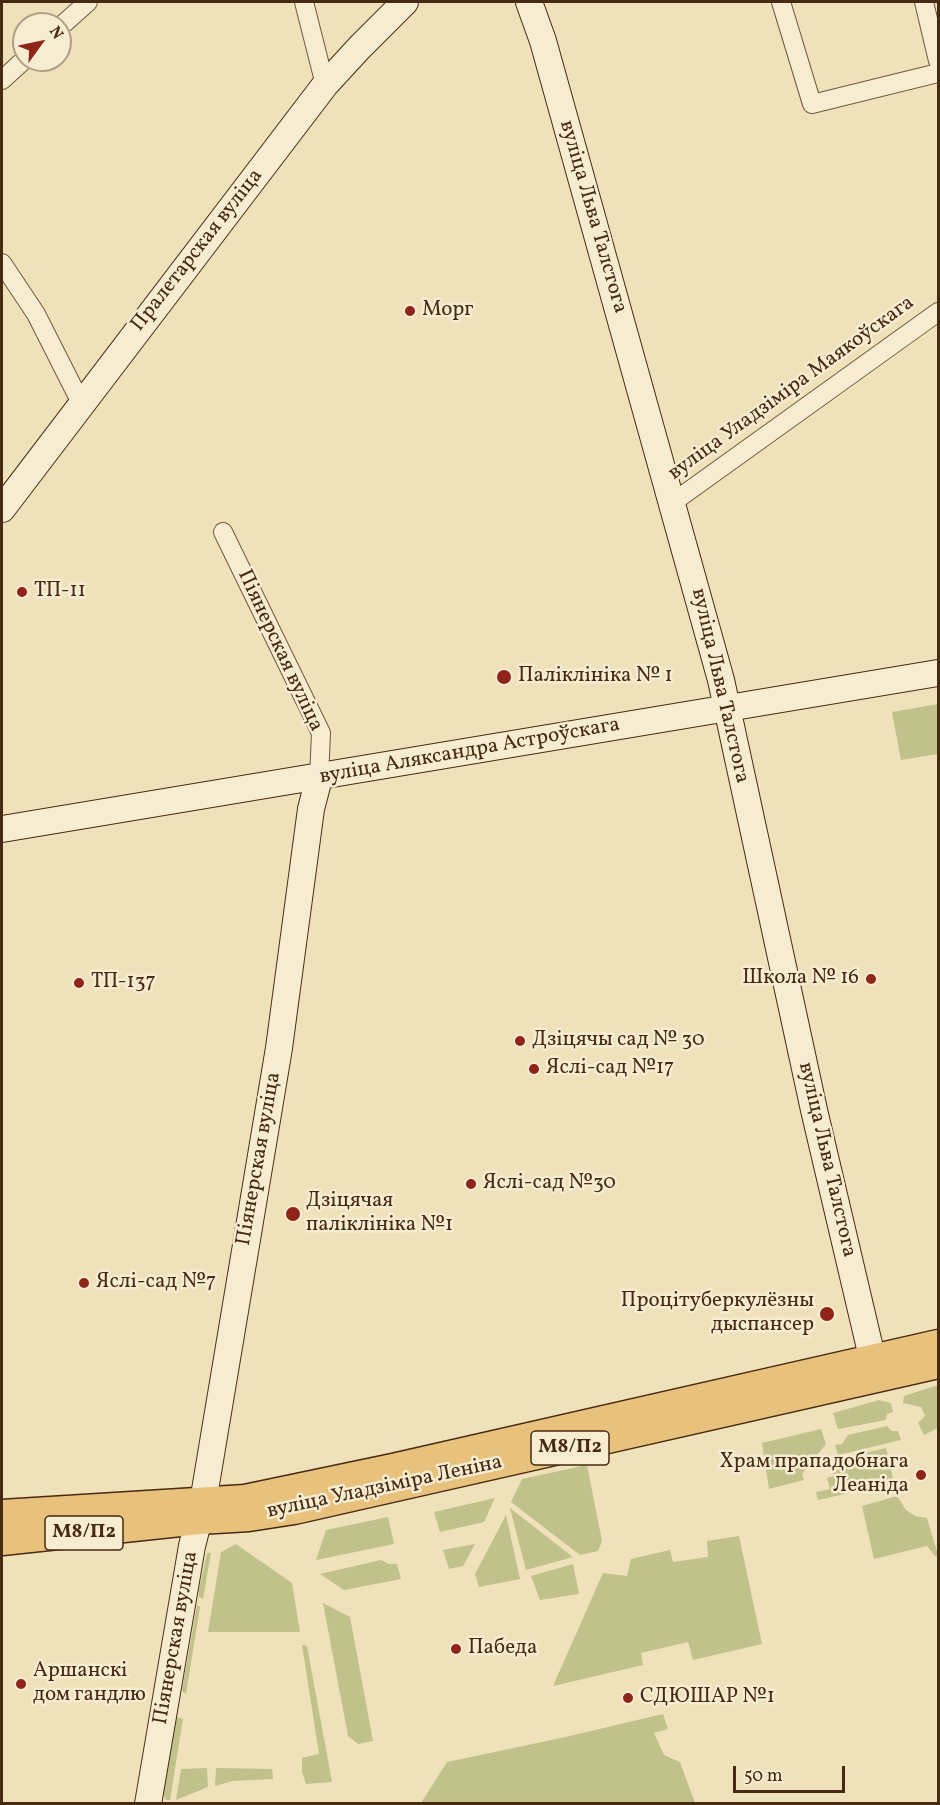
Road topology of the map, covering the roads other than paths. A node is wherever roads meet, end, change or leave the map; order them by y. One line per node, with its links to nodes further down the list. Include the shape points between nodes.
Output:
1 (88, 2): 7 (street)
2 (304, 2): 10 (street)
3 (405, 2): 10 (street, Пралетарская вуліца)
4 (530, 2): 14 (street, вуліца Льва Талстога)
5 (781, 2): 9 (street, via 812,104)
6 (924, 2): 8 (street)
7 (72, 16)
8 (939, 62)
9 (939, 73)
10 (326, 85): 13 (street, Пралетарская вуліца)
11 (2, 263): 13 (street, via 36,314)
12 (939, 312): 14 (street, вуліца Уладзіміра Маякоўскага)
13 (81, 403): 15 (street, Пралетарская вуліца)
14 (672, 503): 18 (street, вуліца Льва Талстога)
15 (2, 509)
16 (223, 532): 19 (street, Піянерская вуліца, via 321,733)
17 (939, 673): 18 (street, вуліца Аляксандра Астроўскага)
18 (727, 709): 19 (street, вуліца Аляксандра Астроўскага); 23 (street, вуліца Льва Талстога)
19 (319, 778): 20 (street, вуліца Аляксандра Астроўскага); 24 (street, Піянерская вуліца, via 310,810 279,1048)
20 (2, 829)
21 (939, 1344): 23 (main road, вуліца Уладзіміра Леніна / М8/П2)
22 (939, 1364): 23 (main road, вуліца Уладзіміра Леніна / М8/П2)
23 (874, 1369): 24 (main road, вуліца Уладзіміра Леніна / М8/П2, via 294,1510 249,1517)
24 (201, 1511): 25 (main road, вуліца Уладзіміра Леніна / М8/П2); 26 (main road, вуліца Уладзіміра Леніна / М8/П2); 27 (street, Піянерская вуліца)
25 (2, 1514)
26 (2, 1541)
27 (148, 1803)

